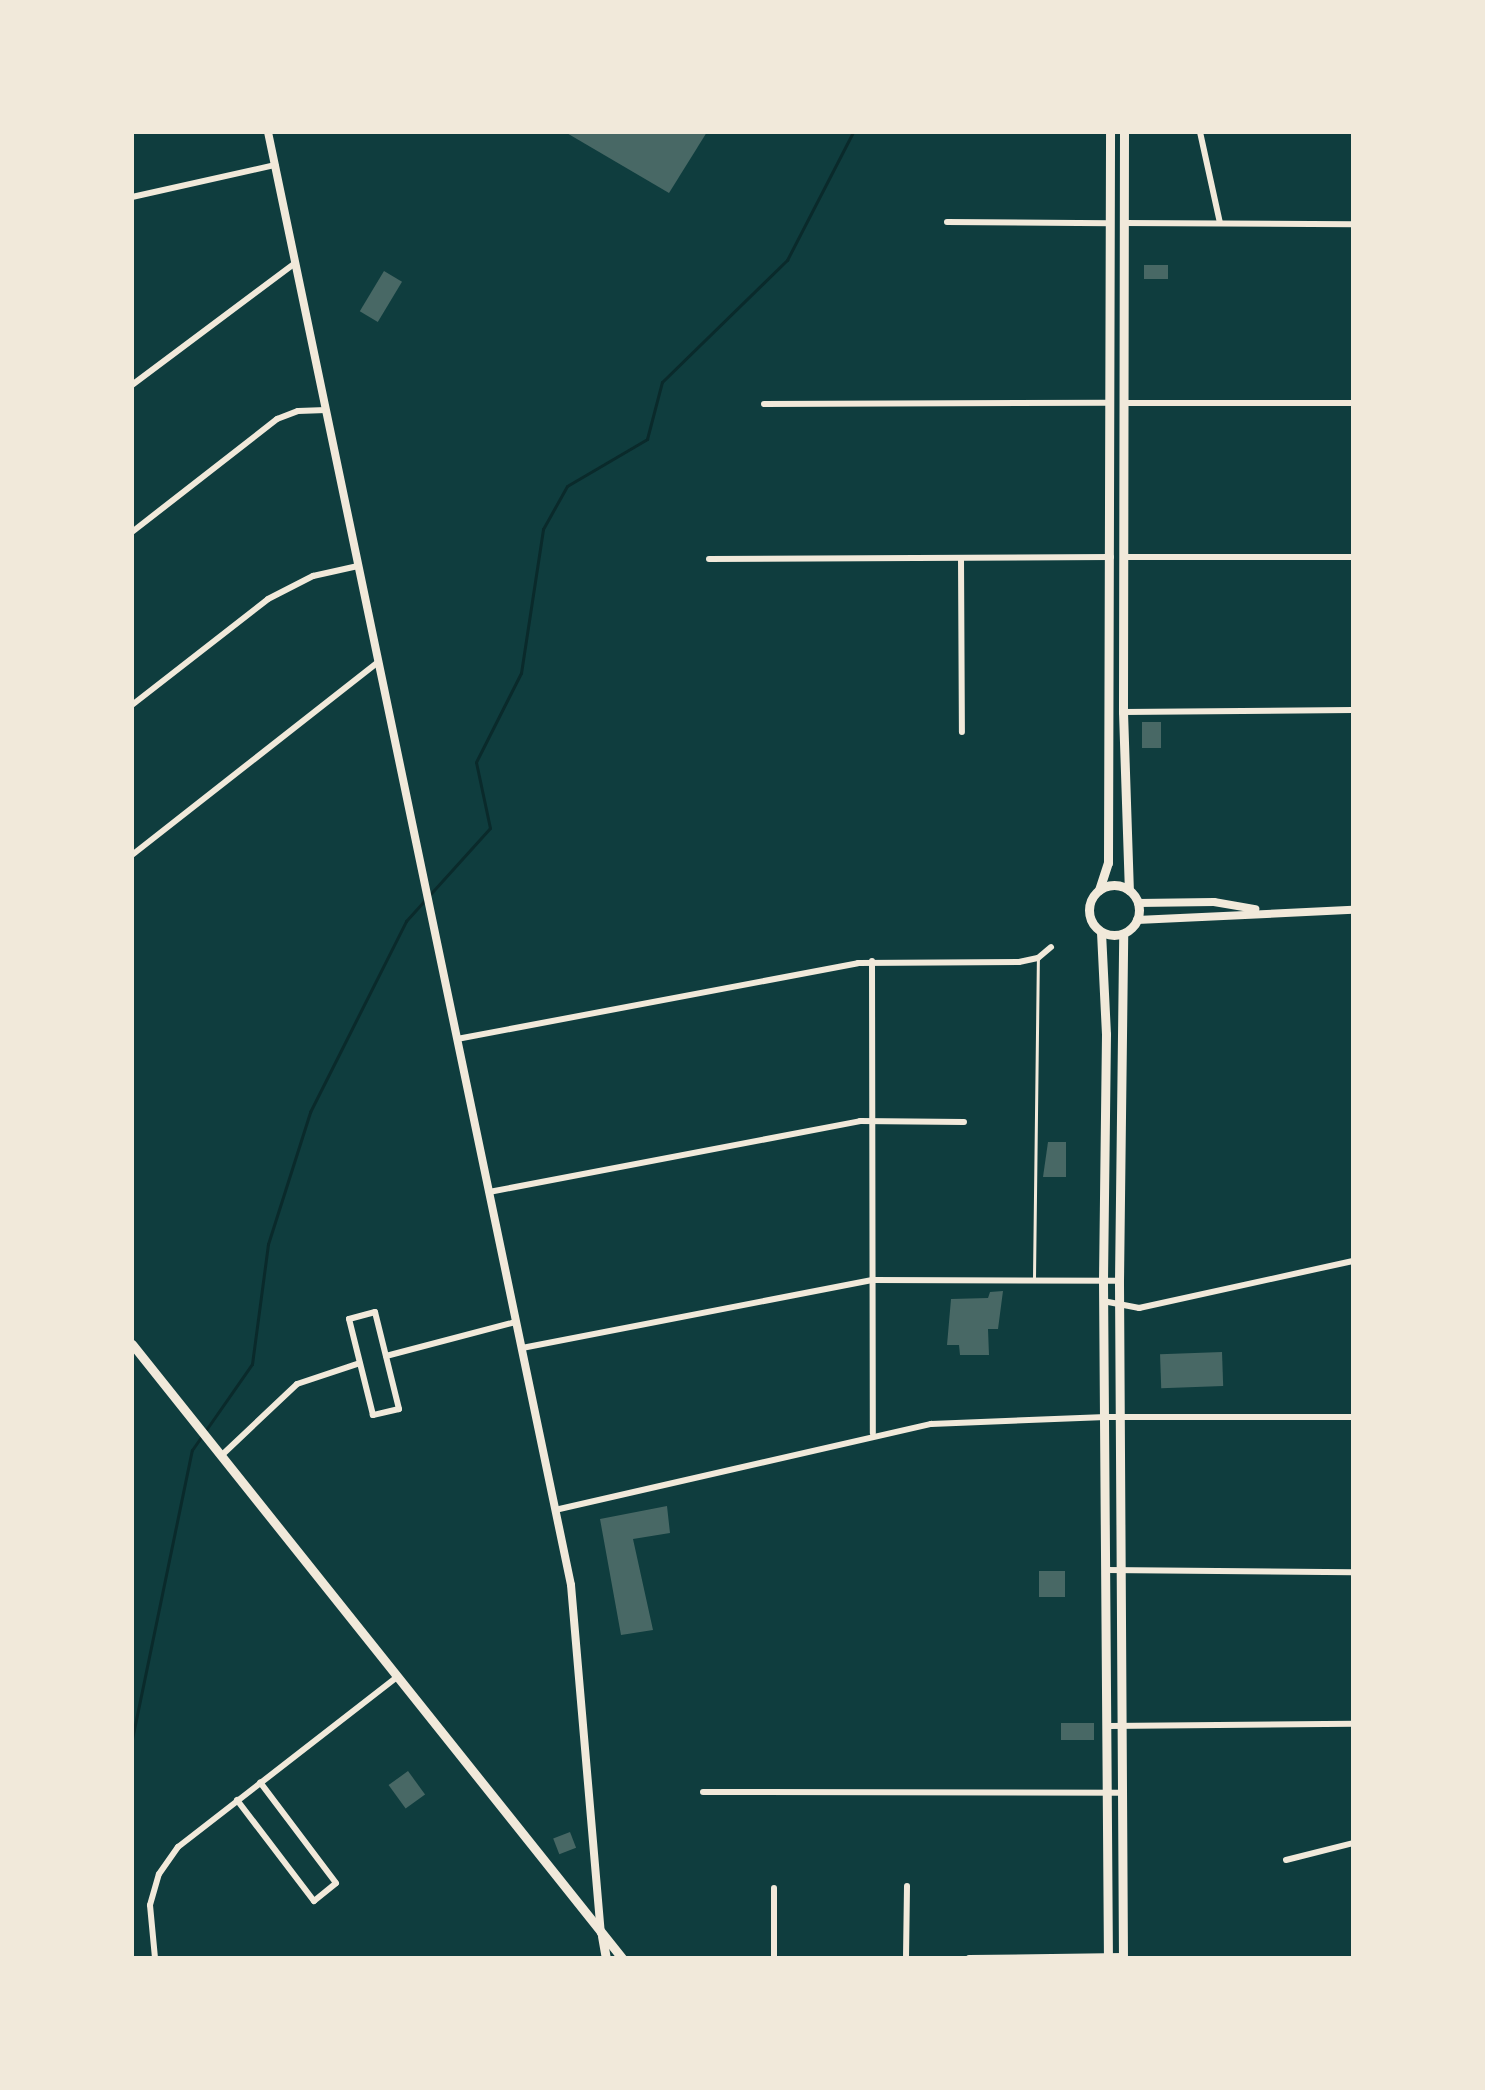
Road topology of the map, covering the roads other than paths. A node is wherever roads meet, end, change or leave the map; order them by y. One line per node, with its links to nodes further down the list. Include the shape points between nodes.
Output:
1 (268, 132): 5 (main road)
2 (1110, 132): 8 (main road)
3 (1124, 132): 9 (main road)
4 (1200, 132): 10 (street)
5 (275, 165): 6 (street); 12 (main road)
6 (132, 197)
7 (947, 222): 8 (street)
8 (1110, 223): 14 (main road)
9 (1124, 223): 10 (street); 15 (main road)
10 (1220, 223): 11 (street)
11 (1353, 224)
12 (295, 263): 13 (street); 18 (main road)
13 (132, 385)
14 (1111, 403): 17 (street); 20 (main road)
15 (1125, 403): 16 (street); 21 (main road)
16 (1353, 403)
17 (764, 404)
18 (326, 410): 19 (street, via 298,411 277,419); 25 (main road)
19 (132, 532)
20 (1111, 557): 23 (street); 32 (main road, via 1108,863)
21 (1125, 557): 22 (street); 29 (main road)
22 (1353, 557)
23 (961, 558): 24 (street); 30 (street)
24 (709, 559)
25 (358, 566): 26 (main road); 27 (street, via 313,576 268,599)
26 (378, 662): 31 (street); 43 (main road)
27 (132, 705)
28 (1353, 710): 29 (street)
29 (1123, 712): 33 (main road)
30 (962, 732)
31 (132, 855)
32 (1099, 890): 33 (main road, via 1118,884); 38 (main road, via 1089,911)
33 (1129, 890): 34 (main road)
34 (1138, 903): 35 (main road, via 1214,902); 37 (main road)
35 (1264, 910): 36 (main road); 37 (main road)
36 (1353, 910)
37 (1137, 920): 39 (main road)
38 (1101, 932): 39 (main road); 46 (main road)
39 (1123, 935): 47 (main road)
40 (1051, 947): 41 (street)
41 (1038, 958): 42 (street); 50 (lane)
42 (872, 961): 43 (street); 44 (street)
43 (457, 1039): 48 (main road)
44 (872, 1121): 45 (street); 48 (street); 51 (street)
45 (964, 1122)
46 (1105, 1122): 47 (street); 52 (main road)
47 (1119, 1122): 53 (main road)
48 (489, 1192): 56 (main road)
49 (1353, 1261): 55 (street, via 1186,1299)
50 (1034, 1278): 51 (street); 52 (street)
51 (873, 1280): 58 (street); 64 (street)
52 (1103, 1281): 53 (street); 54 (main road)
53 (1119, 1281): 55 (main road)
54 (1103, 1301): 55 (street); 61 (main road)
55 (1120, 1308): 63 (main road)
56 (516, 1322): 58 (main road); 59 (street)
57 (132, 1344): 65 (main road)
58 (522, 1348): 66 (main road)
59 (386, 1356): 60 (street, via 375,1312 349,1319); 60 (street, via 399,1409 373,1415)
60 (360, 1363): 65 (street, via 297,1384)
61 (1106, 1417): 63 (street); 64 (street, via 931,1424); 67 (main road)
62 (1353, 1417): 63 (street)
63 (1121, 1418): 68 (main road)
64 (873, 1433): 66 (street)
65 (222, 1455): 70 (main road)
66 (555, 1510): 83 (main road, via 578,1635)
67 (1107, 1570): 68 (street); 72 (main road)
68 (1122, 1571): 69 (street); 73 (main road)
69 (1353, 1572)
70 (397, 1677): 74 (street); 83 (main road)
71 (1353, 1724): 73 (street)
72 (1109, 1726): 73 (street); 76 (main road)
73 (1124, 1726): 77 (main road)
74 (260, 1782): 78 (street); 78 (street, via 336,1883 314,1901)
75 (703, 1792): 76 (street)
76 (1110, 1793): 77 (street); 84 (main road)
77 (1124, 1793): 85 (main road)
78 (237, 1800): 86 (street, via 183,1842 159,1874 148,1918)
79 (1353, 1843): 80 (street)
80 (1286, 1860)
81 (907, 1886): 90 (street)
82 (774, 1888): 89 (street)
83 (601, 1933): 87 (main road); 88 (main road)
84 (1108, 1957): 85 (street); 91 (street)
85 (1123, 1957)
86 (155, 1958)
87 (606, 1958)
88 (622, 1958)
89 (774, 1958)
90 (906, 1958)
91 (969, 1958)

